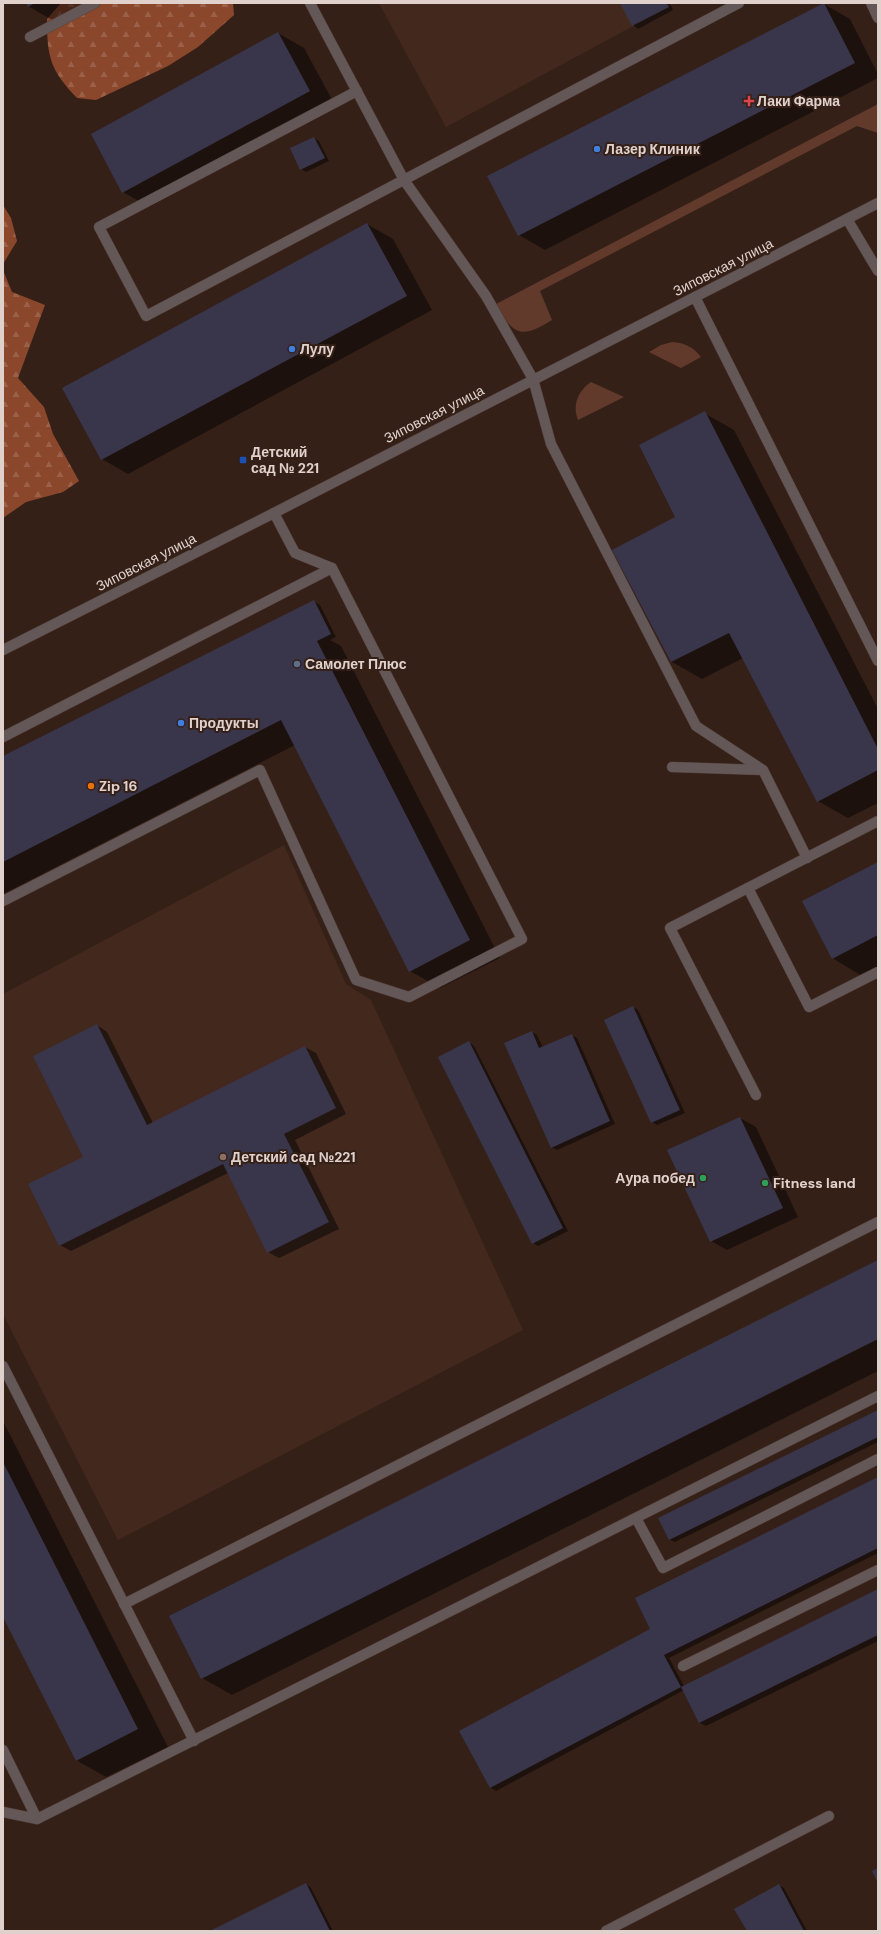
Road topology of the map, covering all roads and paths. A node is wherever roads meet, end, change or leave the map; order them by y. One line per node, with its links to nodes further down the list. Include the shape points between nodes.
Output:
1 (95, 3): 6 (street)
2 (310, 3): 7 (street)
3 (739, 3): 8 (street)
4 (871, 3): 5 (street)
5 (878, 18)
6 (30, 37)
7 (357, 91): 8 (street); 8 (street, via 100,227 146,316)
8 (404, 180): 13 (street, via 486,296)
9 (878, 203): 10 (street, Зиповская улица)
10 (847, 219): 11 (street); 12 (street, Зиповская улица)
11 (878, 270)
12 (694, 297): 13 (street, Зиповская улица); 17 (street)
13 (533, 379): 14 (street, Зиповская улица); 20 (street, via 551,444 696,726)
14 (274, 513): 15 (street, via 295,553); 16 (street, Зиповская улица)
15 (332, 568): 18 (street); 24 (street, via 522,939 410,997 356,980 260,770)
16 (3, 650)
17 (878, 661)
18 (3, 737)
19 (672, 766): 20 (street)
20 (763, 770): 22 (street)
21 (878, 821): 22 (street)
22 (807, 858): 23 (street)
23 (748, 888): 25 (street, via 809,1007); 26 (street, via 670,928)
24 (3, 901)
25 (878, 972)
26 (756, 1096)
27 (878, 1222): 33 (street)
28 (3, 1366): 33 (street)
29 (878, 1396): 31 (street)
30 (878, 1459): 31 (street, via 663,1568)
31 (636, 1518): 35 (street)
32 (878, 1570): 34 (street)
33 (124, 1604): 35 (street)
34 (683, 1666)
35 (194, 1740): 39 (street)
36 (3, 1750): 39 (street)
37 (3, 1812): 39 (street)
38 (829, 1816): 40 (street)
39 (37, 1818)
40 (606, 1931)

